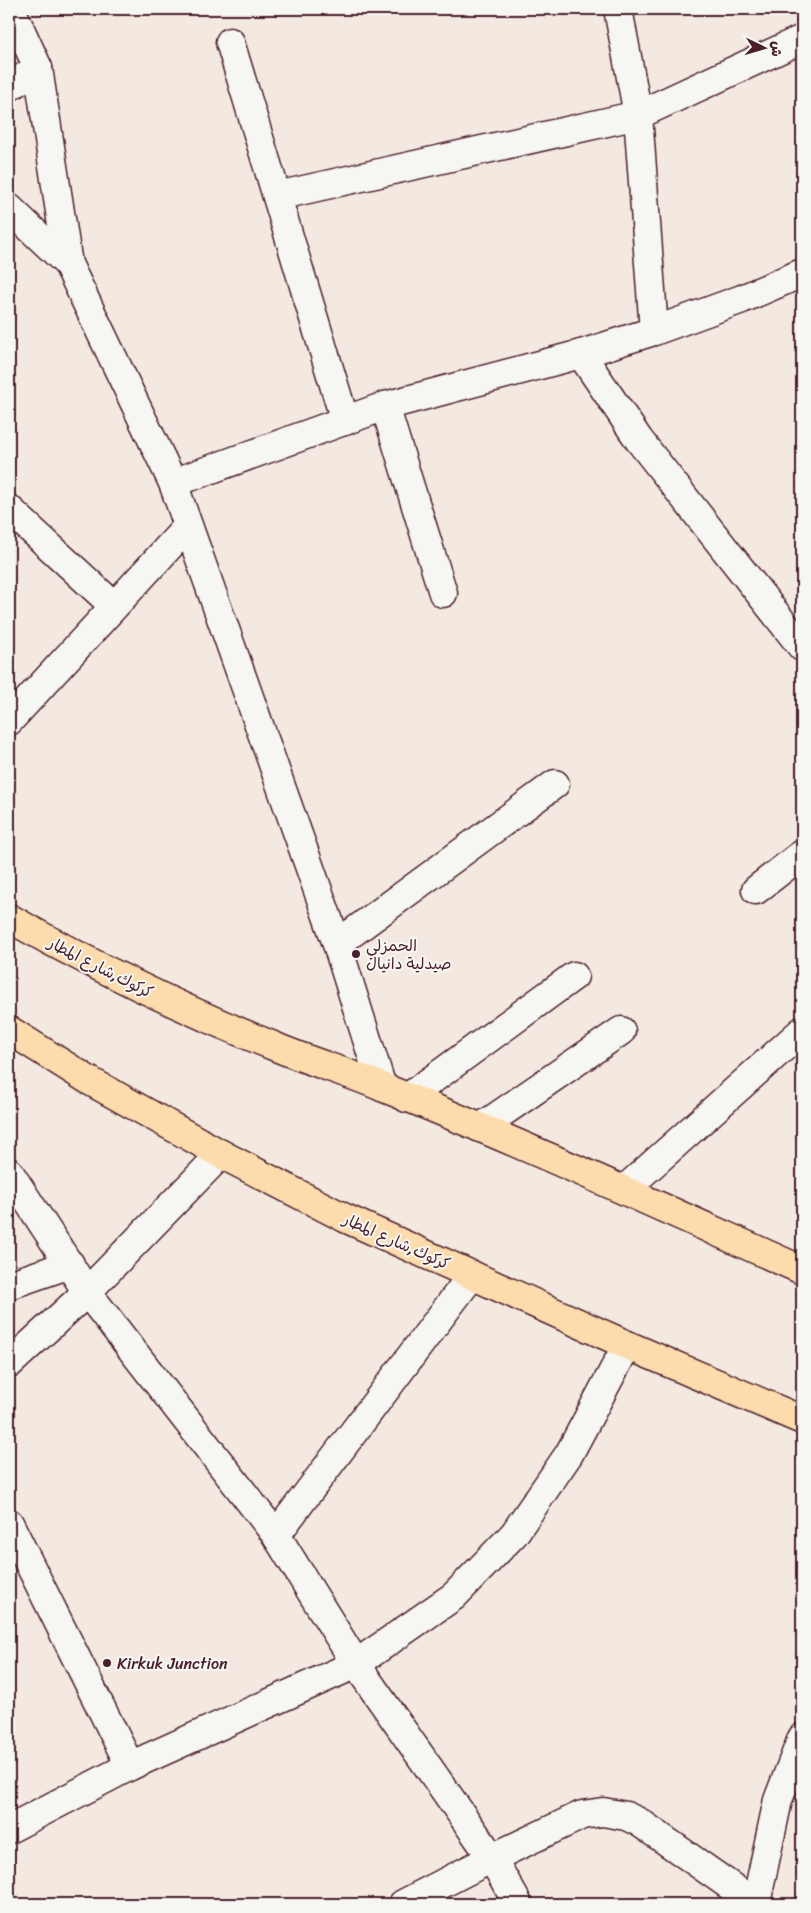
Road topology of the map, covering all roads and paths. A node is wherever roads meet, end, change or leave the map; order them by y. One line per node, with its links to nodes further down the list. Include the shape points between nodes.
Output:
1 (11, 9): 5 (street)
2 (618, 9): 7 (street)
3 (802, 39): 7 (street)
4 (230, 42): 8 (street)
5 (38, 68): 6 (street); 10 (street)
6 (9, 87)
7 (638, 115): 8 (street); 12 (street)
8 (277, 196): 15 (street)
9 (9, 208): 10 (street)
10 (68, 264): 16 (street)
11 (802, 273): 12 (street)
12 (654, 332): 13 (street)
13 (581, 354): 14 (street); 21 (street, via 640,440)
14 (386, 406): 15 (street); 19 (street)
15 (345, 422): 16 (street)
16 (173, 483): 18 (street)
17 (9, 509): 20 (street)
18 (188, 526): 20 (street); 27 (street)
19 (443, 593)
20 (114, 606): 22 (street)
21 (802, 647)
22 (9, 721)
23 (555, 784): 27 (street)
24 (802, 854): 25 (street)
25 (756, 890)
26 (9, 918): 32 (highway, كركوك,شارع المطار, via 174,1004 277,1048)
27 (338, 944): 32 (street)
28 (574, 976): 33 (street)
29 (9, 1030): 35 (highway, كركوك,شارع المطار, via 90,1081)
30 (802, 1031): 37 (street)
31 (621, 1032): 34 (street)
32 (382, 1087): 33 (highway, كركوك,شارع المطار)
33 (407, 1098): 34 (highway, كركوك,شارع المطار)
34 (480, 1128): 37 (highway, كركوك,شارع المطار)
35 (221, 1154): 40 (highway, كركوك,شارع المطار, via 345,1218); 42 (street)
36 (9, 1172): 38 (street)
37 (624, 1190): 39 (highway, كركوك,شارع المطار)
38 (70, 1264): 41 (street); 42 (street)
39 (802, 1270)
40 (472, 1275): 43 (highway, كركوك,شارع المطار); 47 (street)
41 (9, 1285)
42 (87, 1292): 44 (street); 47 (street)
43 (627, 1345): 45 (highway, كركوك,شارع المطار); 48 (street, via 569,1454 514,1534 454,1596)
44 (9, 1364)
45 (802, 1420)
46 (9, 1523): 50 (street)
47 (276, 1535): 48 (street)
48 (356, 1664): 50 (street); 52 (street)
49 (802, 1738): 53 (street, via 778,1800)
50 (130, 1766): 51 (street)
51 (9, 1829)
52 (492, 1858): 53 (street, via 582,1815 614,1813 638,1822); 54 (street); 55 (street)
53 (756, 1903)
54 (403, 1904)
55 (518, 1904)

